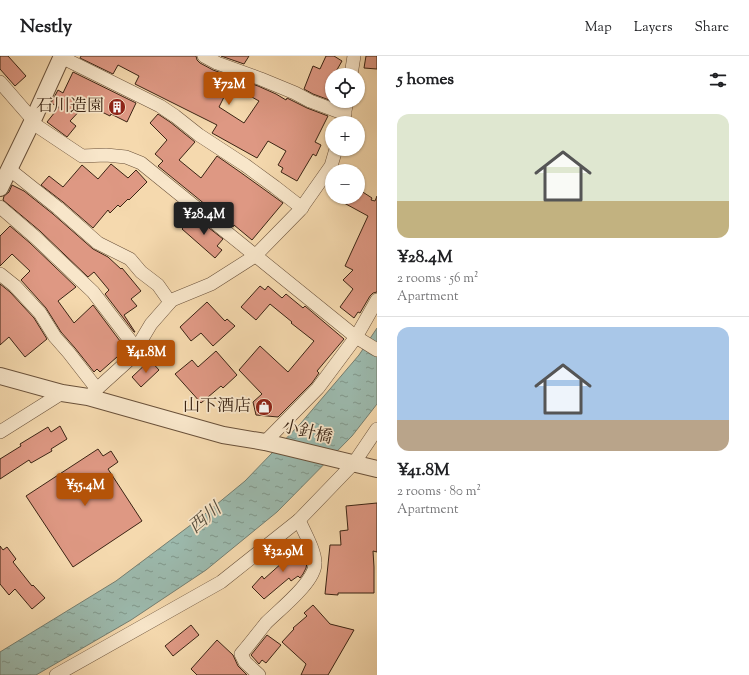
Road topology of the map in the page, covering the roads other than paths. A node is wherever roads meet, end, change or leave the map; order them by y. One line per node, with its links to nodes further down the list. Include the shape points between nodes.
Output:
1 (62, 56): 7 (street); 12 (street, via 160,106 245,164)
2 (204, 56): 6 (street, via 295,93)
3 (354, 56): 4 (street)
4 (352, 68)
5 (0, 82): 7 (street)
6 (338, 116)
7 (32, 121): 9 (street); 13 (street, via 82,156 106,155 141,163)
8 (334, 156): 12 (street, via 331,166)
9 (9, 169): 10 (street); 16 (street, via 98,243 130,259 141,272 158,285)
10 (0, 188)
11 (0, 207): 18 (street, via 93,292)
12 (302, 208): 13 (street)
13 (255, 256): 16 (street, via 210,284); 17 (street)
14 (0, 274): 22 (street, via 40,313 55,337 69,352)
15 (377, 300): 17 (street)
16 (170, 302): 18 (street, via 151,324)
17 (356, 337): 19 (street); 25 (street, via 318,388)
18 (136, 348): 22 (street, via 130,358)
19 (377, 350)
20 (0, 376): 21 (street, 小針橋)
21 (62, 393): 22 (street, 小針橋); 24 (street)
22 (93, 393): 25 (street, 小針橋, via 223,436)
23 (377, 429): 26 (street)
24 (0, 432)
25 (267, 442): 26 (street, 小針橋)
26 (354, 463): 27 (street, 小針橋); 28 (street)
27 (377, 469)
28 (298, 520): 29 (street, via 221,582); 30 (street, via 313,553 313,572 308,581 241,654 245,662)
29 (56, 675)
30 (259, 675)

